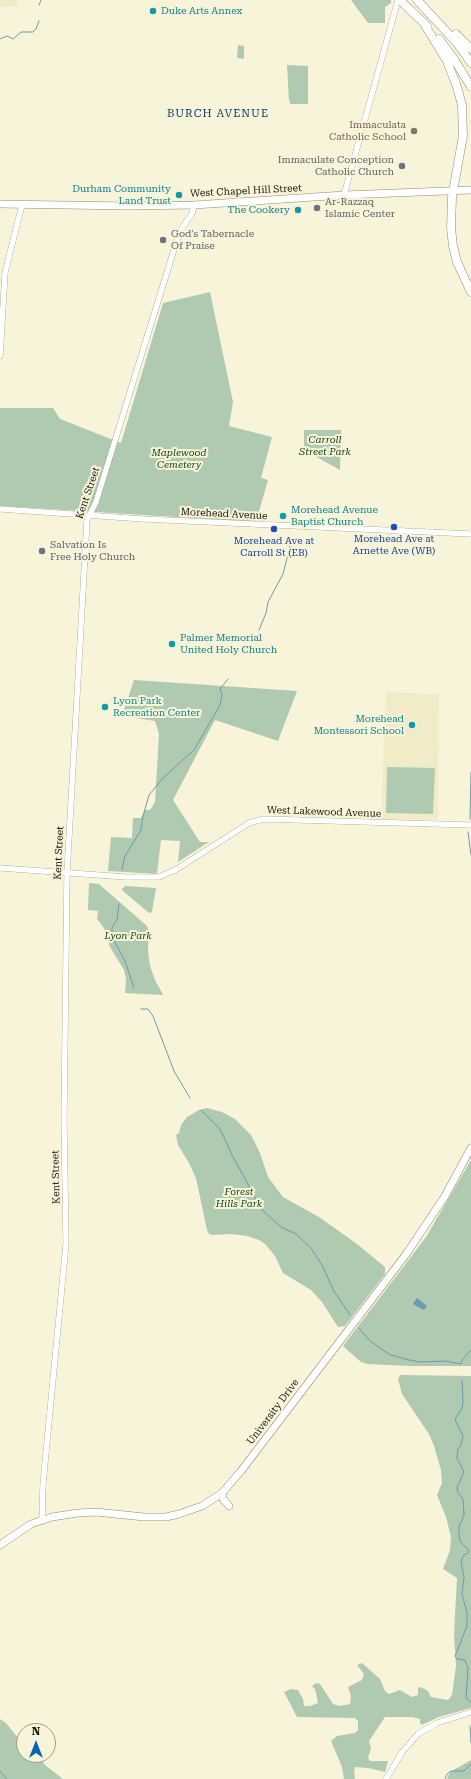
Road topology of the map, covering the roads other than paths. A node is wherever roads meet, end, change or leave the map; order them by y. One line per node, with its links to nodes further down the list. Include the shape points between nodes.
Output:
1 (399, 0): 3 (highway); 10 (street)
2 (417, 0): 4 (highway)
3 (423, 22): 7 (highway, via 454,59); 9 (highway, via 447,61 462,105 463,136)
4 (441, 24): 5 (highway, via 448,27); 6 (highway)
5 (471, 50)
6 (471, 63)
7 (471, 87)
8 (471, 190): 9 (main road, West Chapel Hill Street)
9 (453, 191): 10 (main road, West Chapel Hill Street); 14 (highway, via 453,246 461,272)
10 (344, 195): 13 (main road, West Chapel Hill Street)
11 (0, 204): 12 (main road, West Chapel Hill Street)
12 (22, 205): 13 (main road, West Chapel Hill Street); 15 (street, via 4,273)
13 (194, 205): 17 (street, Kent Street, via 192,214 181,229 177,240 95,504)
14 (471, 292)
15 (0, 356)
16 (0, 509): 17 (street, Morehead Avenue)
17 (87, 516): 18 (street, Morehead Avenue); 21 (street, Kent Street)
18 (471, 534)
19 (471, 825): 21 (street, West Lakewood Avenue, via 260,820 249,823 177,869 159,877)
20 (0, 868): 21 (street, West Lakewood Avenue)
21 (67, 873): 25 (street, Kent Street, via 64,1120 66,1244 43,1484)
22 (471, 1148): 23 (main road, University Drive, via 445,1196 407,1253)
23 (222, 1493): 24 (main road); 25 (main road, University Drive, via 202,1506 166,1517 90,1512 65,1514)
24 (229, 1506)
25 (42, 1520): 26 (main road, University Drive, via 22,1529)
26 (0, 1545)
27 (471, 1712): 28 (street, via 437,1723 418,1734 403,1751)
28 (386, 1779)

